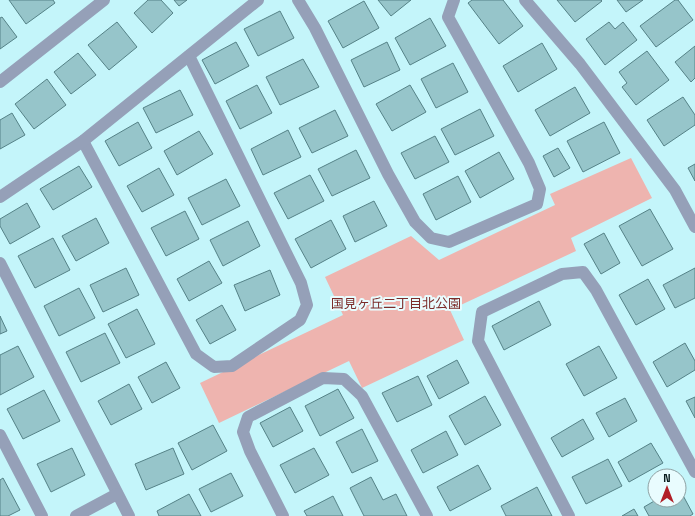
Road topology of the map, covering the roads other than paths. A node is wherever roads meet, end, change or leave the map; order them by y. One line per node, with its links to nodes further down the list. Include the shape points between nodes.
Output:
1 (104, 0): 7 (street)
2 (258, 0): 6 (street)
3 (298, 0): 4 (street, via 415,222 431,238 449,242 537,204 540,188 529,163 448,16)
4 (454, 0)
5 (525, 0): 10 (street, via 580,64 675,190)
6 (189, 56): 8 (street); 8 (street, via 301,283 308,305 300,320 232,366 214,367 196,354)
7 (0, 82)
8 (83, 140): 9 (street)
9 (0, 197)
10 (695, 227)
11 (0, 263): 14 (street)
12 (0, 435): 15 (street)
13 (695, 472): 20 (street, via 596,290 583,272 562,274 482,312 478,341)
14 (117, 494): 16 (street); 17 (street)
15 (42, 516)
16 (76, 516)
17 (129, 516)
18 (284, 516): 19 (street, via 250,451 243,432 248,417 323,378 344,379 362,396)
19 (427, 516)
20 (569, 516)

